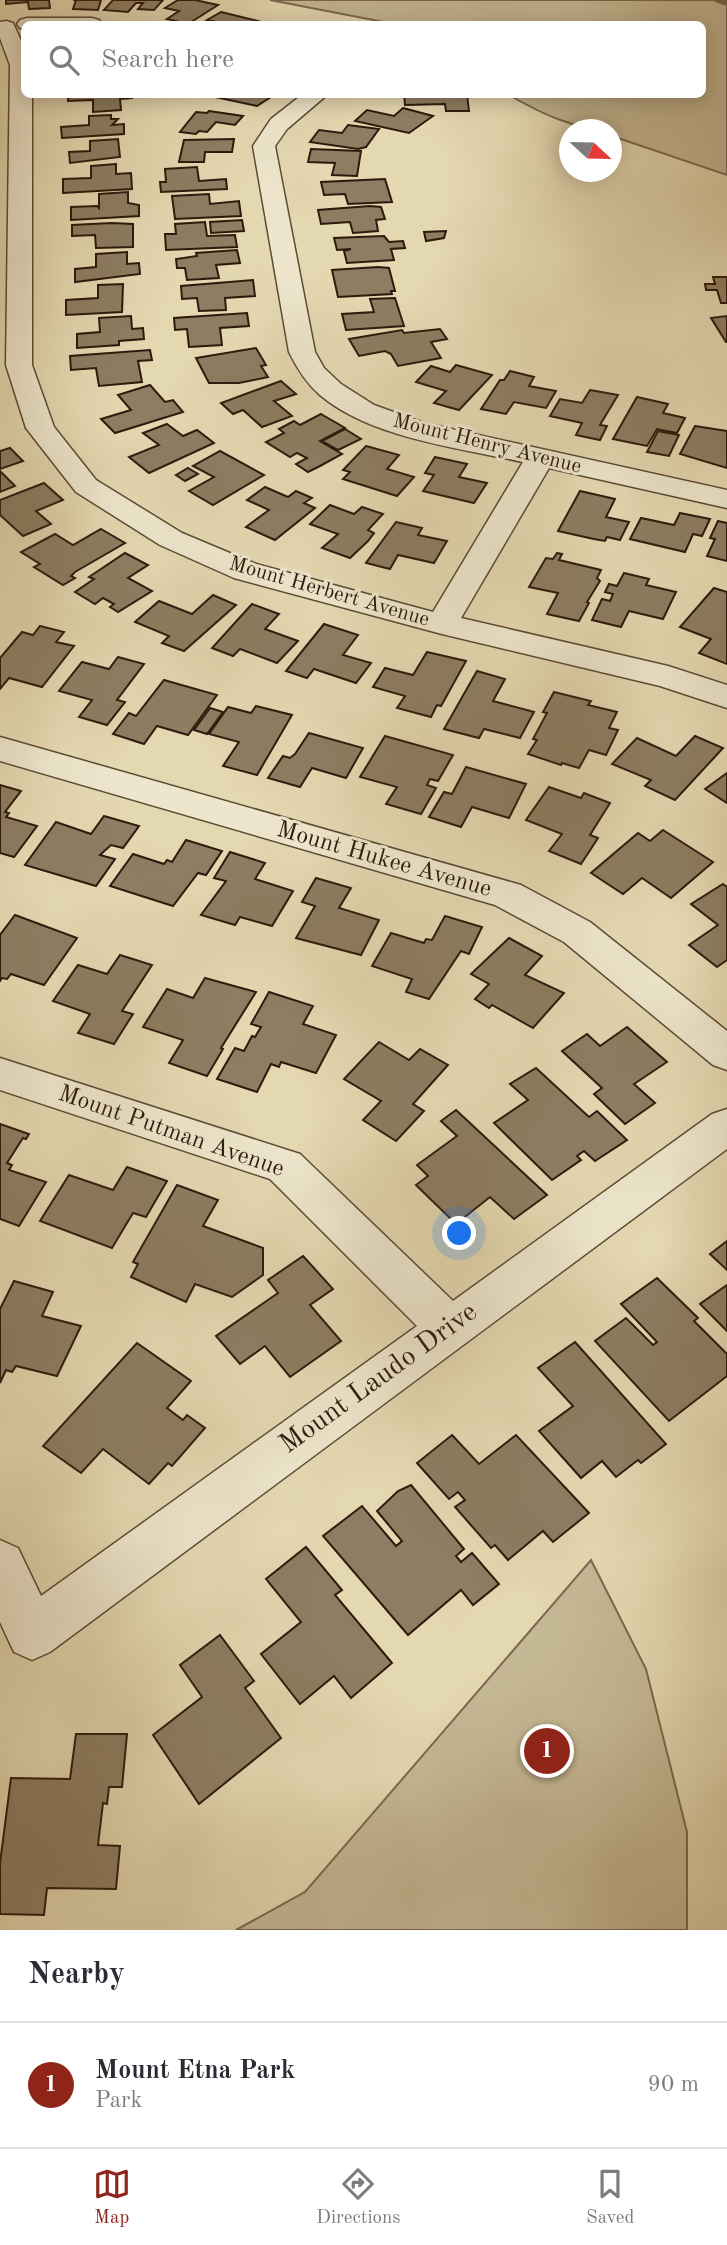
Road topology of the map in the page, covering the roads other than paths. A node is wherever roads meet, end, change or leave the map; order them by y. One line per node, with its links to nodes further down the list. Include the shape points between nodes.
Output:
1 (14, 26): 3 (street, Mount Herbert Avenue, via 21,65)
2 (312, 98): 5 (street, Mount Henry Avenue, via 279,124 264,146 302,352 313,372 364,411 416,430)
3 (10, 152): 4 (street, Mount Herbert Avenue)
4 (10, 223): 7 (street, Mount Herbert Avenue, via 19,365 40,428 86,485 171,539 245,571)
5 (540, 458): 6 (street, Mount Henry Avenue); 7 (street)
6 (727, 499)
7 (442, 624): 8 (street, Mount Herbert Avenue, via 668,677)
8 (727, 697)
9 (0, 749): 10 (street, Mount Hukee Avenue, via 508,895 577,932)
10 (727, 1054)
11 (0, 1074): 13 (street, Mount Putman Avenue, via 285,1166)
12 (727, 1126): 13 (street, Mount Laudo Drive)
13 (449, 1327): 14 (street, Mount Laudo Drive, via 32,1634)
14 (0, 1565)

